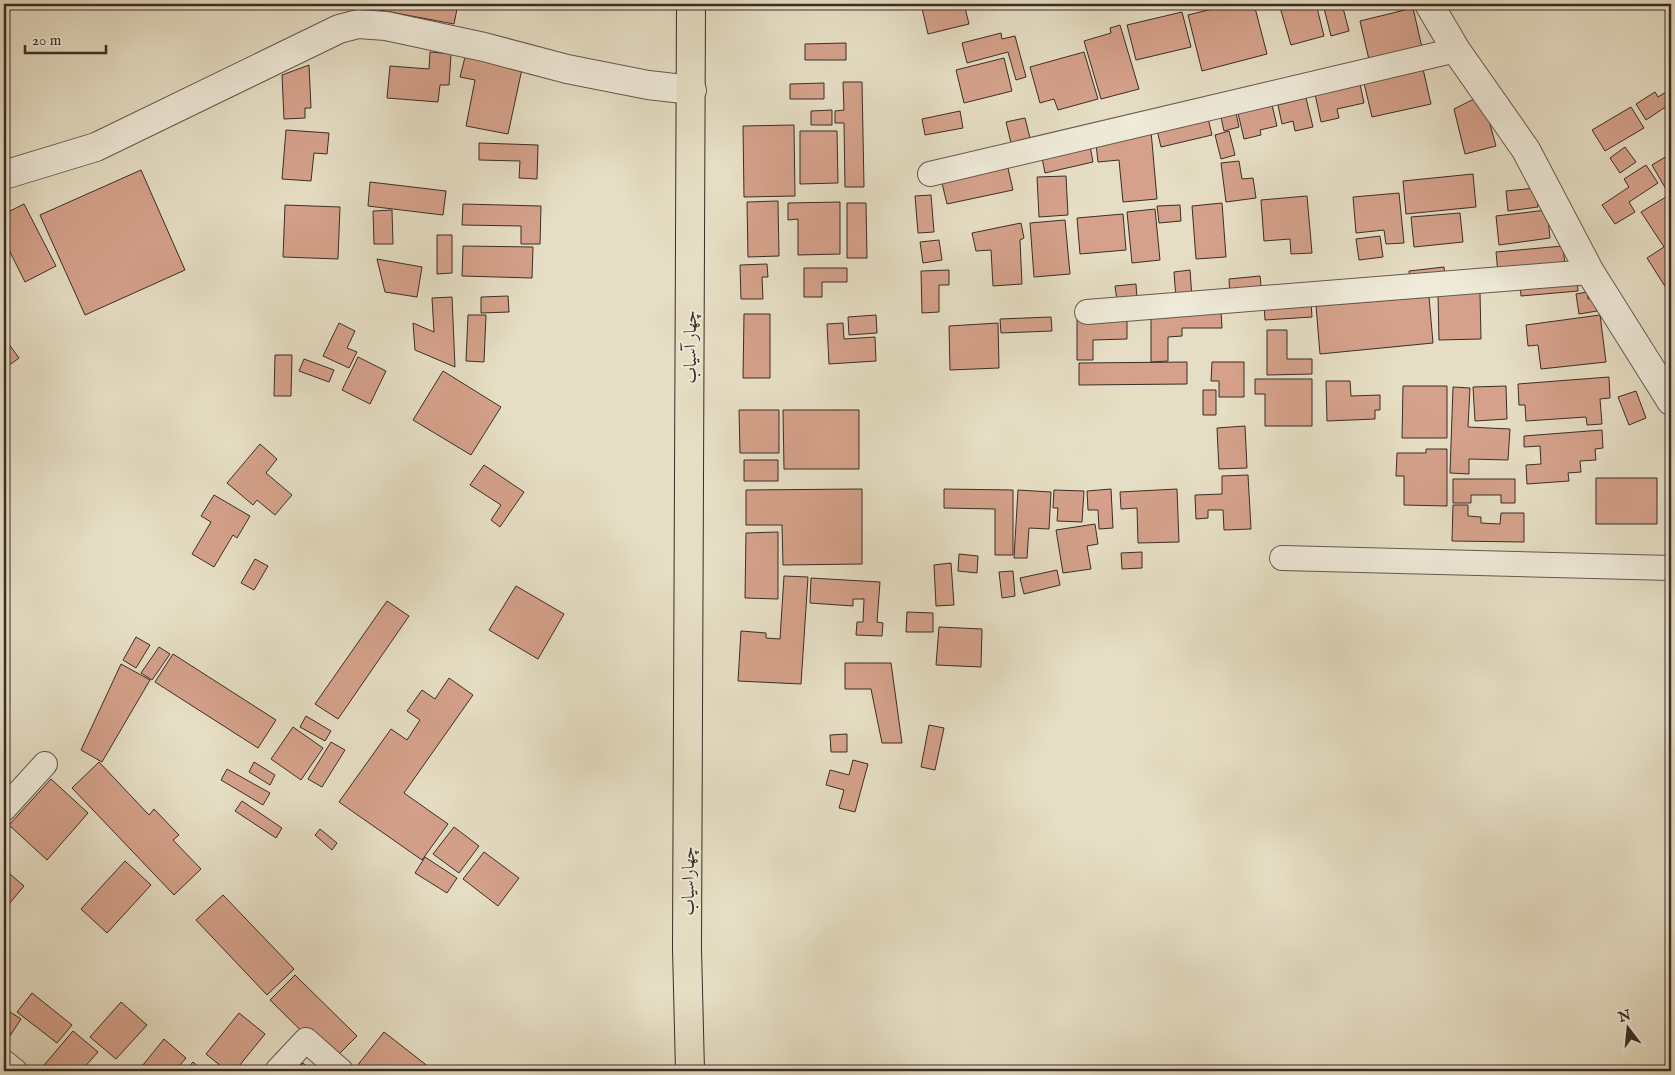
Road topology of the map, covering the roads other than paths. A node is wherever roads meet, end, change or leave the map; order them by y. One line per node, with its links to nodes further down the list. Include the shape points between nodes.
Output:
1 (691, 4): 4 (highway, چهار آسیاب)
2 (1428, 4): 3 (street)
3 (1456, 50): 5 (street); 7 (street, via 1526,150)
4 (692, 90): 6 (street, via 568,69 386,26 358,24 339,29 96,147); 12 (highway, چهار آسیاب)
5 (930, 174)
6 (4, 175)
7 (1590, 272): 8 (street); 9 (street)
8 (1087, 312)
9 (1671, 400)
10 (1282, 558): 11 (street)
11 (1671, 568)
12 (688, 691): 19 (highway, چهاراسیاب)
13 (45, 764): 14 (street)
14 (4, 809)
15 (4, 1062): 16 (street)
16 (15, 1071)
17 (277, 1071): 18 (street, via 306,1040)
18 (341, 1071)
19 (690, 1071)

